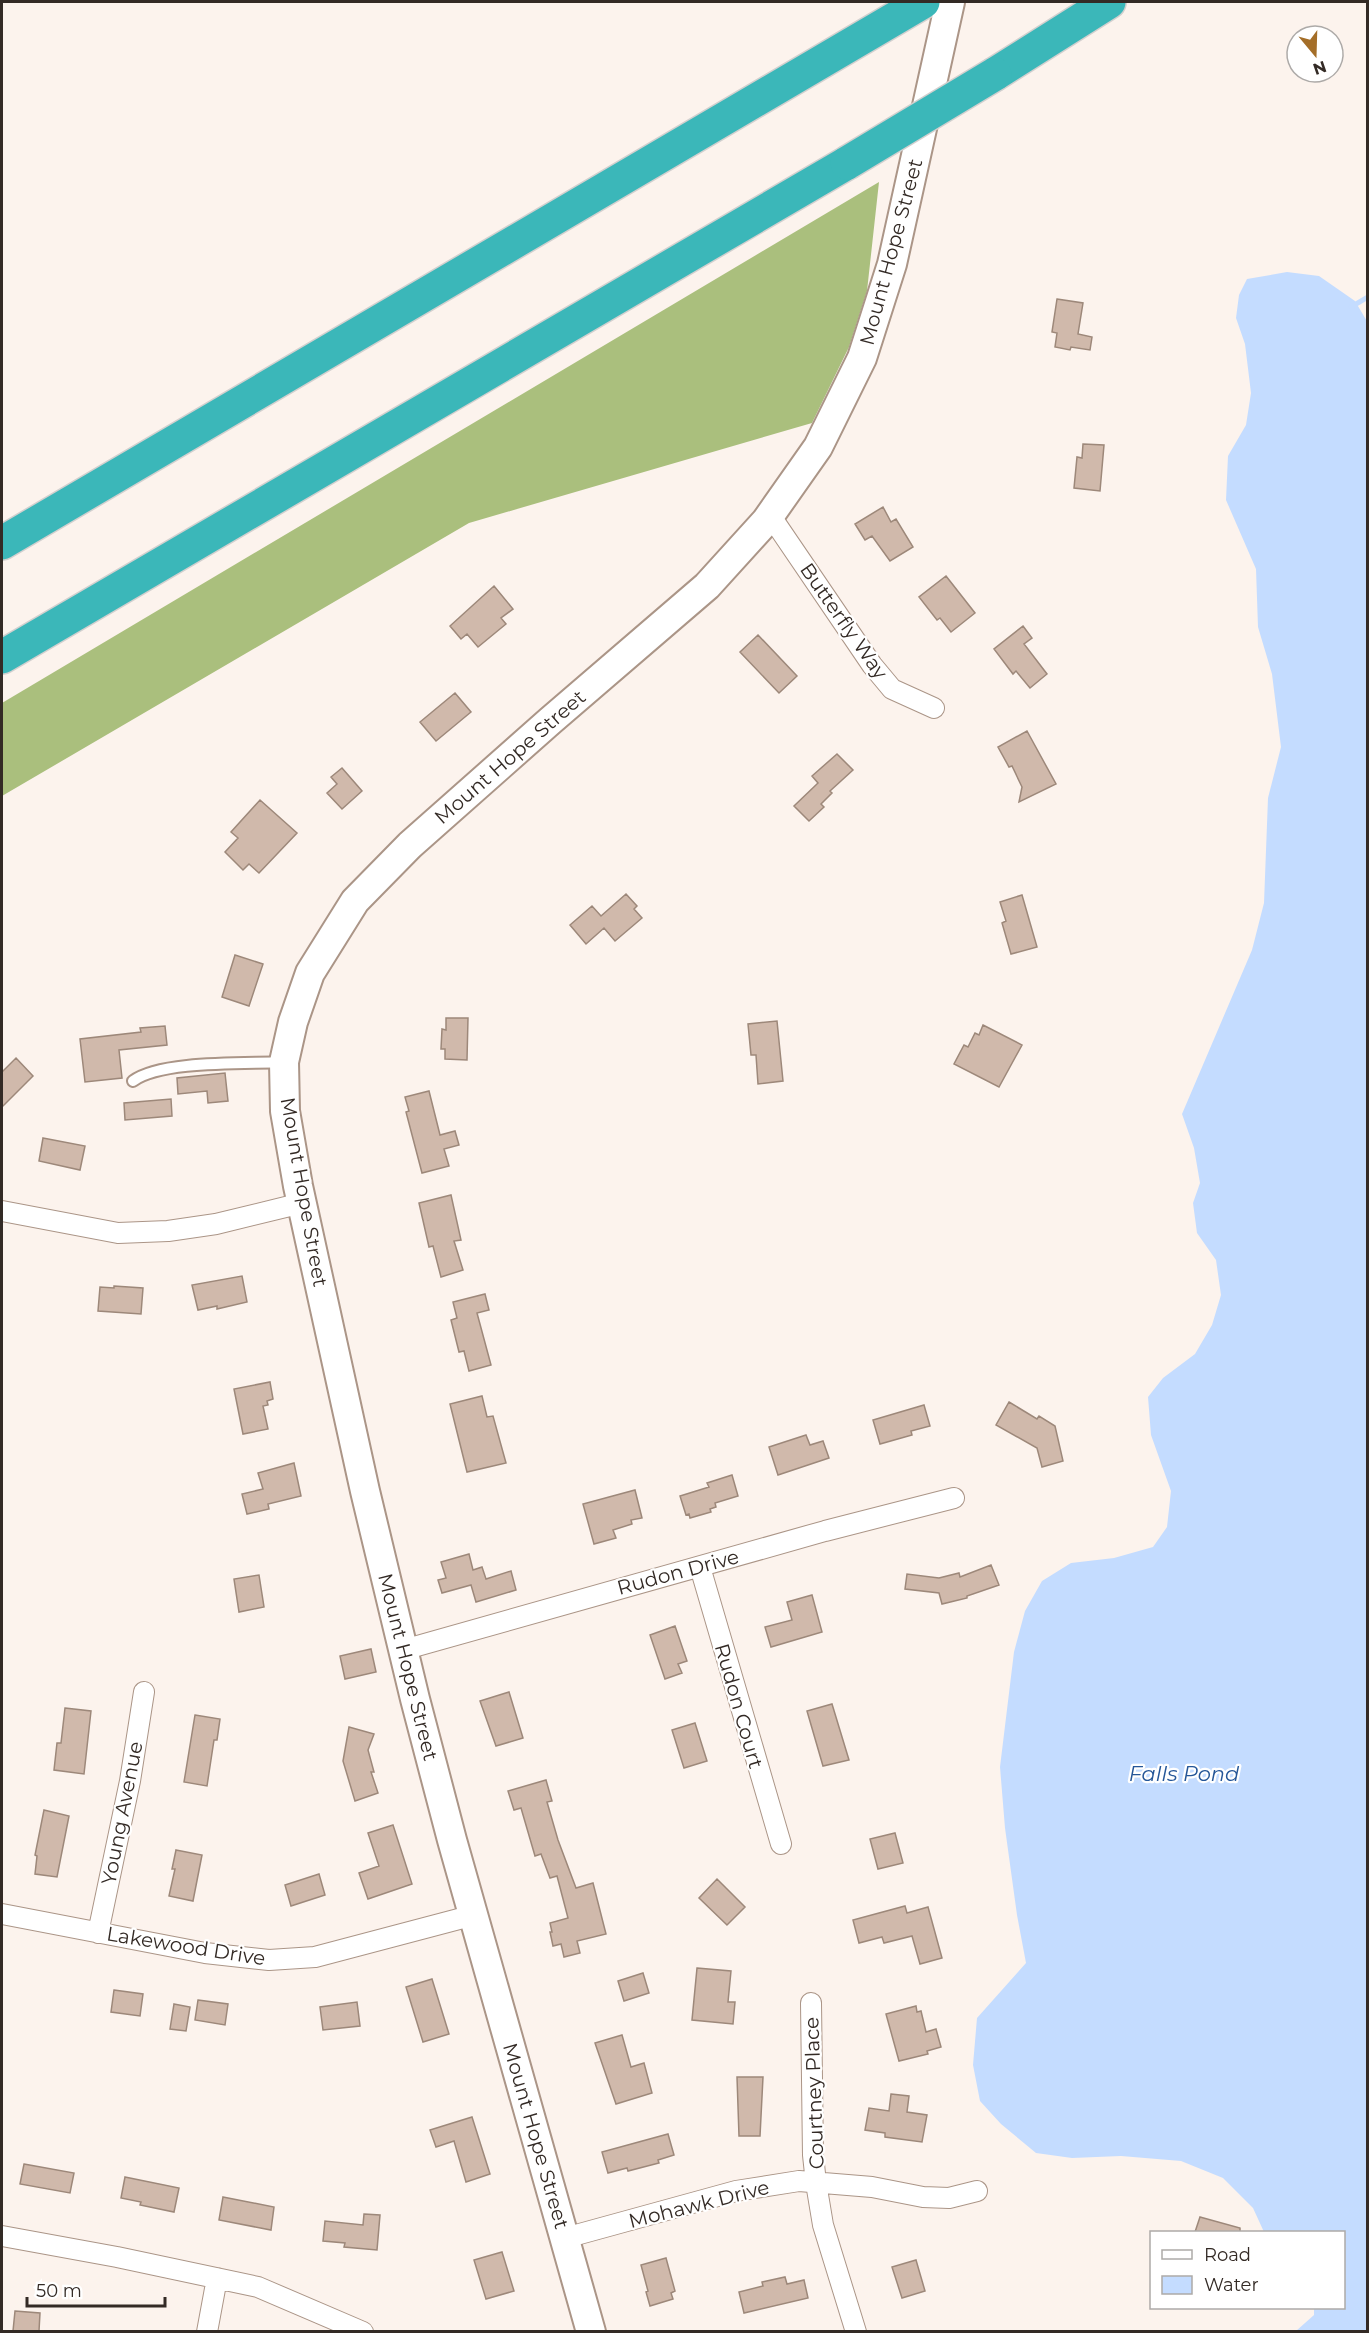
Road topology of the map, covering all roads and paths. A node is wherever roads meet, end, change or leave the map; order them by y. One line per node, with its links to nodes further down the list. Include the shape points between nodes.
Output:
1 (923, 2): 5 (highway)
2 (950, 2): 4 (street, Mount Hope Street, via 892,264 862,358 818,447)
3 (1109, 2): 6 (highway, bridge, via 847,163)
4 (770, 515): 7 (street, Butterfly Way, via 892,689); 8 (street, Mount Hope Street, via 707,586 410,845 355,902 310,973)
5 (2, 543)
6 (2, 657)
7 (934, 708)
8 (284, 1062): 9 (lane, via 172,1068); 10 (street, Mount Hope Street, via 285,1111)
9 (133, 1081)
10 (302, 1203): 11 (street, via 216,1224 118,1233); 14 (street, Mount Hope Street)
11 (2, 1210)
12 (954, 1498): 13 (street, Rudon Drive)
13 (700, 1567): 14 (street, Rudon Drive); 16 (street, Rudon Court)
14 (403, 1650): 18 (street, Mount Hope Street)
15 (144, 1692): 19 (street, Young Avenue, via 130,1781)
16 (781, 1844)
17 (2, 1914): 19 (street, Lakewood Drive)
18 (474, 1915): 19 (street, Lakewood Drive, via 315,1957 269,1960 205,1953); 24 (street, Mount Hope Street)
19 (98, 1932)
20 (811, 2003): 21 (street, Courtney Place)
21 (816, 2183): 22 (street, Mohawk Drive, via 872,2187 923,2197 949,2198); 24 (street, Mohawk Drive, via 799,2181 736,2191); 29 (street, Courtney Place, via 823,2225)
22 (977, 2191)
23 (2, 2236): 25 (street)
24 (565, 2238): 28 (street, Mount Hope Street)
25 (218, 2278): 26 (street); 27 (street, via 258,2287)
26 (207, 2331)
27 (363, 2331)
28 (591, 2331)
29 (856, 2331)

